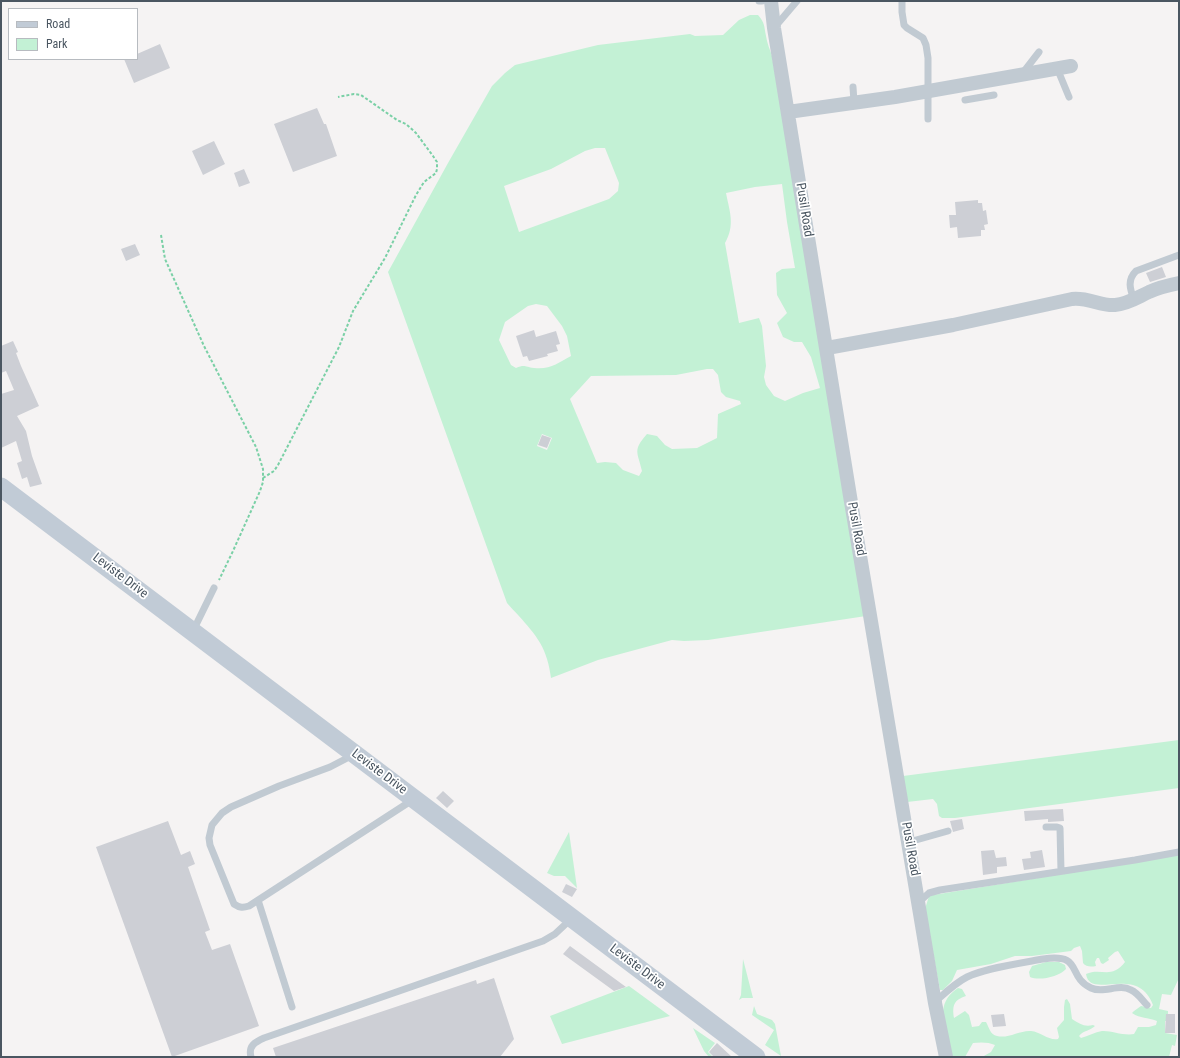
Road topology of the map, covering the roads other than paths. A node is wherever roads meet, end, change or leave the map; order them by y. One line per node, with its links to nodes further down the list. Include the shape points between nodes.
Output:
1 (771, 1): 4 (street, Pusil Road)
2 (797, 1): 4 (lane)
3 (902, 1): 10 (lane, via 904,24 923,38 926,45)
4 (774, 28): 16 (street, Pusil Road)
5 (1039, 52): 7 (lane)
6 (1064, 67): 7 (street); 12 (lane)
7 (1022, 74): 8 (street)
8 (974, 82): 10 (street); 13 (lane)
9 (853, 87): 15 (lane)
10 (928, 90): 15 (street, via 875,104); 17 (lane)
11 (994, 95): 13 (lane)
12 (1069, 96)
13 (980, 98): 14 (lane)
14 (965, 100)
15 (854, 102): 16 (street)
16 (788, 112): 21 (street, Pusil Road)
17 (928, 119)
18 (1179, 255): 20 (lane, via 1136,271 1130,285)
19 (1179, 284): 20 (street, via 1156,289)
20 (1134, 300): 21 (street, via 1109,305 1084,298 1072,299 953,325)
21 (827, 348): 29 (street, Pusil Road)
22 (1, 487): 24 (main road, Leviste Drive)
23 (214, 588): 24 (lane)
24 (193, 631): 25 (main road, Leviste Drive)
25 (355, 754): 26 (main road, Leviste Drive); 32 (lane, via 231,807 212,825 210,845 234,904 244,908)
26 (414, 799): 32 (lane); 34 (main road, Leviste Drive)
27 (1046, 827): 31 (lane, via 1060,828)
28 (948, 831): 29 (lane)
29 (909, 842): 33 (street, Pusil Road)
30 (1179, 852): 31 (lane)
31 (1061, 871): 33 (lane, via 936,891)
32 (258, 900): 37 (lane)
33 (919, 902): 35 (street, Pusil Road)
34 (572, 917): 38 (lane, via 555,934 543,941 257,1041 251,1047); 39 (main road, Leviste Drive)
35 (935, 1003): 36 (lane, via 957,983 978,973 1053,958 1069,961 1079,979 1089,987 1095,990 1131,990); 40 (street, Pusil Road)
36 (1147, 1005)
37 (292, 1006)
38 (251, 1057)
39 (756, 1057)
40 (946, 1057)

